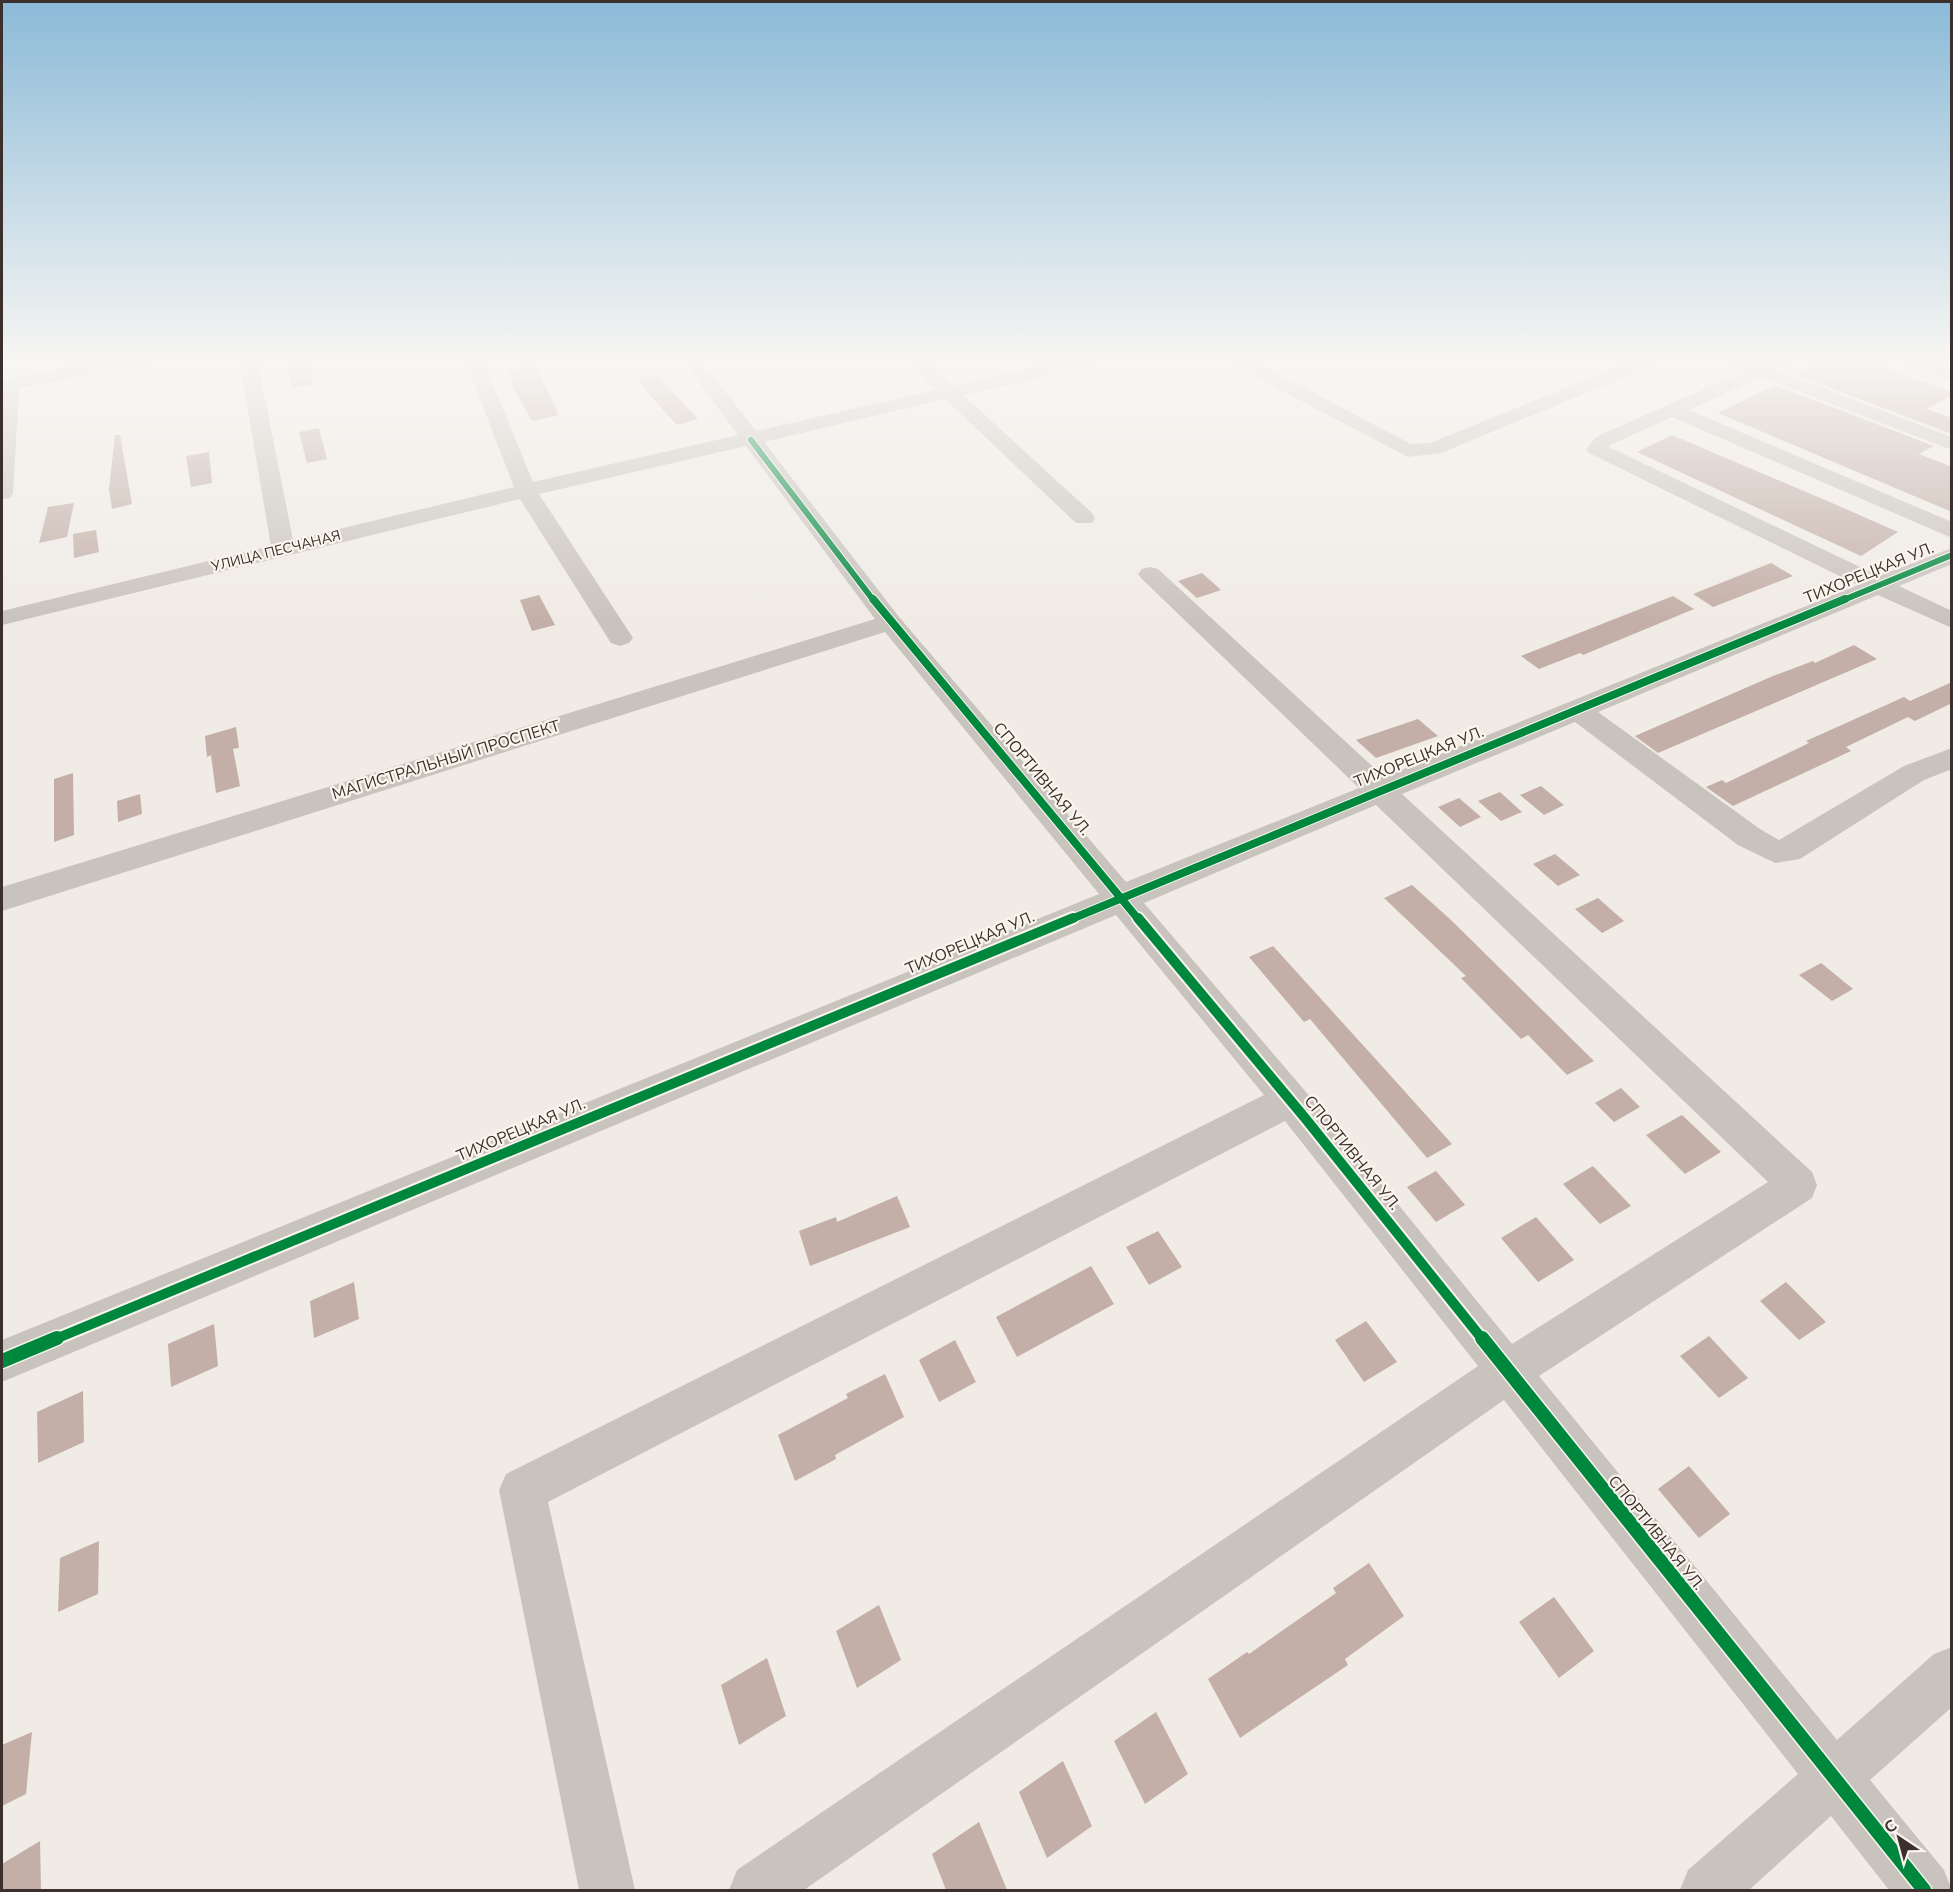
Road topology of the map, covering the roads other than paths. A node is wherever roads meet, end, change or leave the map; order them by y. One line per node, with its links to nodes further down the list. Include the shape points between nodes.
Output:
1 (4, 446): 12 (street)
2 (264, 446): 15 (street)
3 (508, 446): 11 (street)
4 (724, 446): 11 (street, УЛИЦА ПЕСЧАНАЯ)
5 (757, 446): 21 (street, СПОРТИВНАЯ УЛ.)
6 (1008, 446): 13 (street)
7 (1399, 446): 8 (street, via 1408,451)
8 (1441, 446)
9 (1598, 446): 18 (street, via 1596,449)
10 (1756, 446): 14 (street)
11 (526, 491): 15 (street, УЛИЦА ПЕСЧАНАЯ); 22 (street)
12 (2, 493)
13 (1084, 518)
14 (1952, 531)
15 (283, 549): 19 (street, УЛИЦА ПЕСЧАНАЯ)
16 (1952, 555): 18 (street, ТИХОРЕЦКАЯ УЛ.)
17 (1150, 574): 25 (street)
18 (1879, 585): 20 (street); 23 (street, ТИХОРЕЦКАЯ УЛ.)
19 (2, 618)
20 (1952, 621)
21 (890, 622): 26 (street, СПОРТИВНАЯ УЛ.); 27 (street, МАГИСТРАЛЬНЫЙ ПРОСПЕКТ)
22 (620, 638)
23 (1576, 709): 24 (street, via 1774,852 1789,851 1914,773); 25 (street, ТИХОРЕЦКАЯ УЛ.)
24 (1952, 758)
25 (1379, 790): 26 (street, ТИХОРЕЦКАЯ УЛ.); 30 (street, via 1798,1185)
26 (1121, 897): 28 (street, СПОРТИВНАЯ УЛ.); 29 (street, ТИХОРЕЦКАЯ УЛ.)
27 (2, 899)
28 (1290, 1100): 30 (street, СПОРТИВНАЯ УЛ.); 33 (street, via 522,1490)
29 (2, 1361)
30 (1507, 1372): 32 (street, СПОРТИВНАЯ УЛ.); 34 (street)
31 (1952, 1672): 32 (street)
32 (1833, 1778): 35 (street); 36 (street, СПОРТИВНАЯ УЛ.)
33 (607, 1890)
34 (757, 1890)
35 (1708, 1890)
36 (1924, 1890)

